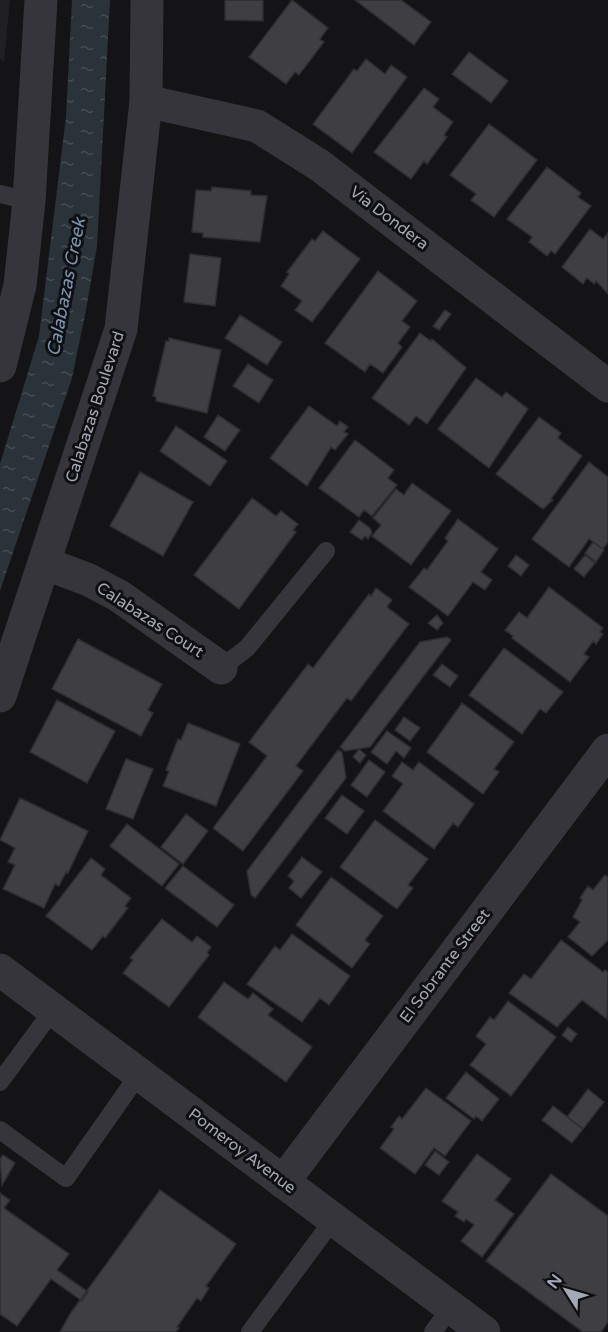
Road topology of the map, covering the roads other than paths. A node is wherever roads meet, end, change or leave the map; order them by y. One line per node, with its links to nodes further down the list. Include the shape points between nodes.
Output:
1 (40, 0): 4 (street)
2 (147, 0): 3 (street, Calabazas Boulevard)
3 (146, 101): 6 (street, Via Dondera, via 257,126 319,165); 8 (street, Calabazas Boulevard, via 121,329)
4 (15, 197): 5 (street, via 20,285)
5 (2, 357)
6 (608, 386)
7 (326, 551): 9 (lane, via 247,648)
8 (44, 563): 9 (street, Calabazas Court, via 119,596); 10 (street, Calabazas Boulevard)
9 (221, 668)
10 (0, 696)
11 (608, 750): 17 (street, El Sobrante Street)
12 (0, 970): 13 (street, Pomeroy Avenue)
13 (53, 1010): 14 (street, Pomeroy Avenue); 15 (lane)
14 (139, 1074): 16 (lane, via 66,1178); 17 (street, Pomeroy Avenue)
15 (0, 1082)
16 (0, 1130)
17 (283, 1182): 18 (street, Pomeroy Avenue)
18 (333, 1220): 19 (street, Pomeroy Avenue); 20 (lane)
19 (442, 1320): 21 (street, Pomeroy Avenue)
20 (250, 1332)
21 (484, 1332)

